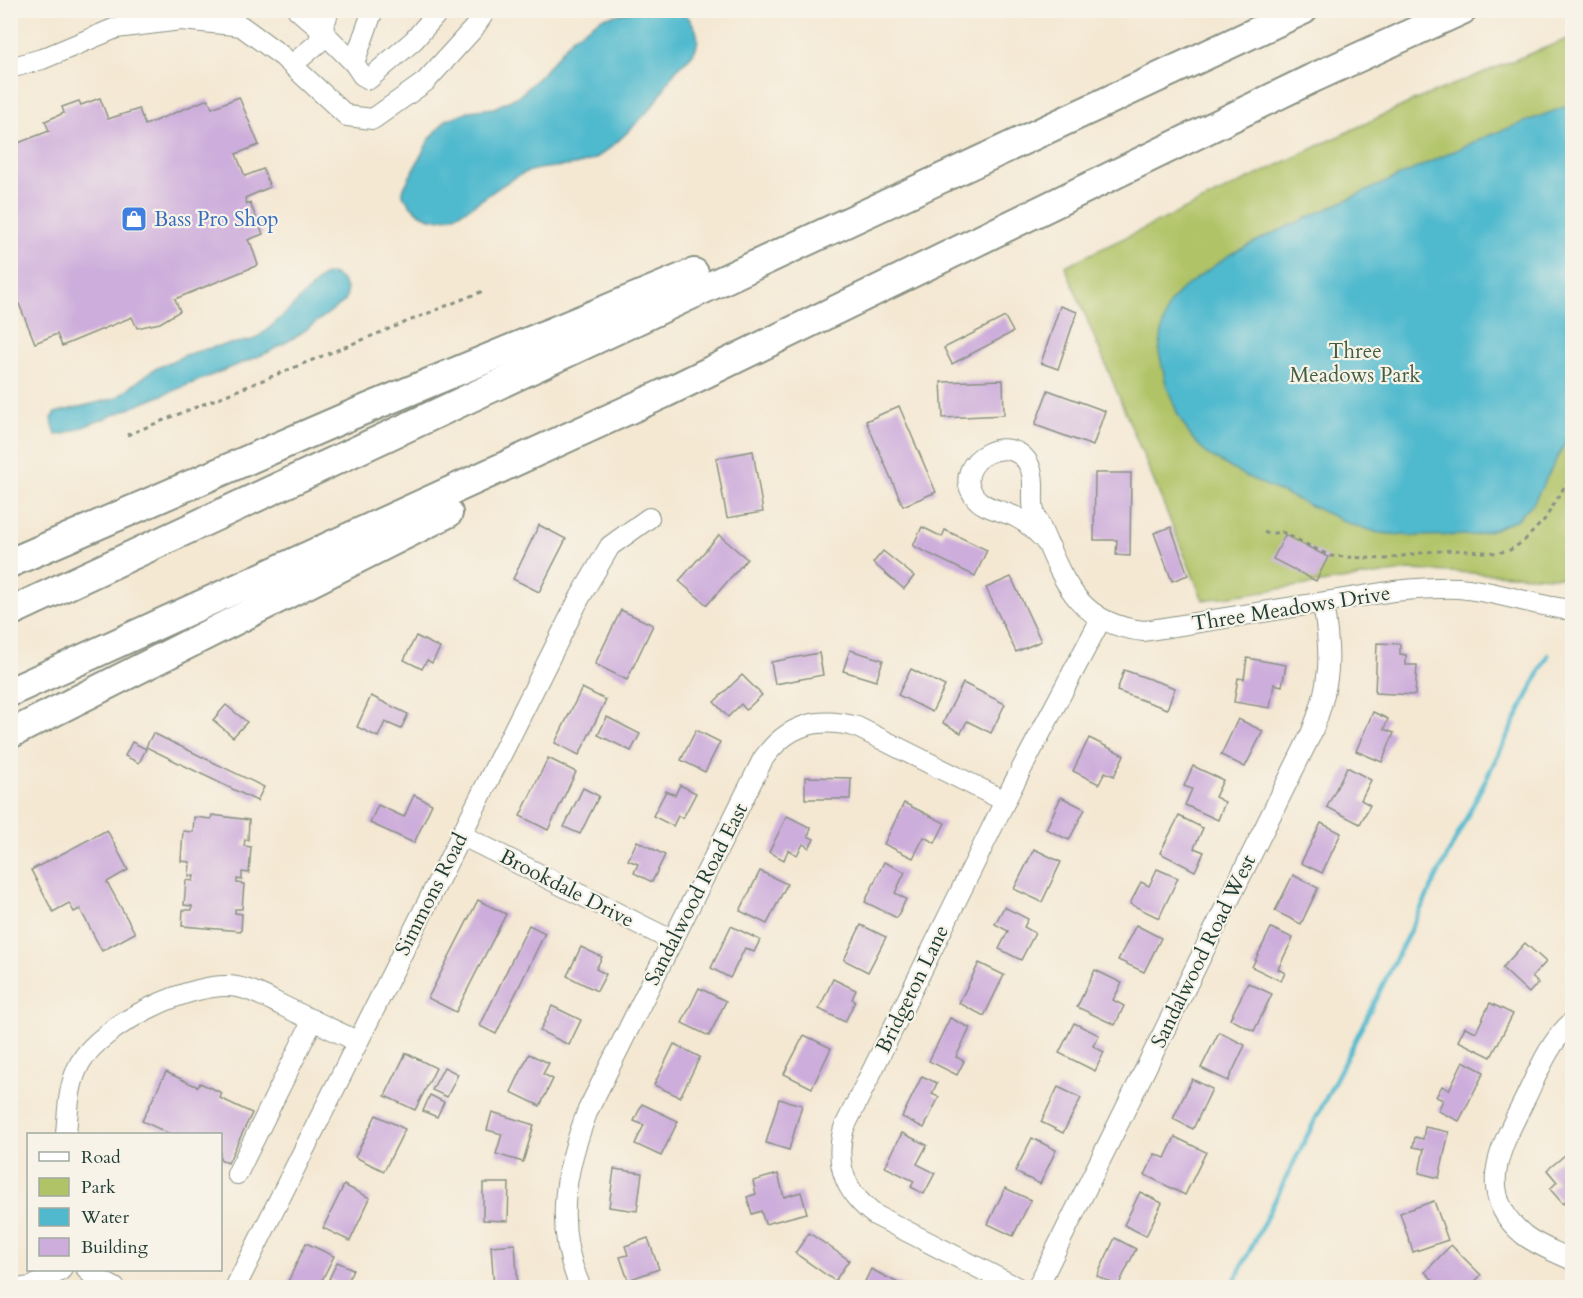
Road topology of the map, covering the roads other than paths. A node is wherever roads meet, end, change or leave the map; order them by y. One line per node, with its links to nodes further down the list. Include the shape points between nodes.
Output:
1 (298, 10): 11 (street)
2 (329, 10): 11 (street)
3 (373, 10): 12 (street)
4 (440, 10): 12 (street, via 414,40 369,79)
5 (486, 10): 13 (street, via 425,82 373,119 347,116)
6 (1303, 10): 15 (highway)
7 (1462, 10): 16 (highway, via 1311,79)
8 (192, 16): 9 (street, via 181,20); 10 (street)
9 (145, 17): 14 (street)
10 (236, 18): 13 (street)
11 (322, 31): 12 (street); 13 (street, via 318,43)
12 (354, 63)
13 (292, 65)
14 (10, 68)
15 (863, 214): 19 (highway, via 782,237 696,272); 22 (highway)
16 (663, 394): 24 (highway); 25 (highway, via 624,424)
17 (649, 518): 29 (street, Simmons Road, via 610,546 604,555)
18 (1050, 547): 18 (street, Three Meadows Drive, via 1032,508 1032,478 1027,462 1002,448 979,459 969,475 975,497 1024,522); 23 (street, Three Meadows Drive, via 1074,596)
19 (10, 563)
20 (1323, 604): 21 (street, Three Meadows Drive, via 1428,587 1470,590); 23 (street, Three Meadows Drive, via 1144,631 1125,629); 44 (street, Sandalwood Road West, via 1329,667 1326,690 1311,734)
21 (1572, 610)
22 (10, 612)
23 (1101, 619): 28 (street, Bridgeton Lane)
24 (10, 692)
25 (78, 698): 26 (highway); 27 (highway)
26 (10, 729)
27 (10, 734)
28 (1005, 801): 30 (street, Sandalwood Road East, via 856,727 821,722 798,728 778,741 763,759); 43 (street, Bridgeton Lane, via 844,1128 839,1152 843,1177 864,1208)
29 (461, 835): 30 (street, Brookdale Drive); 33 (street, Simmons Road)
30 (673, 940): 42 (street, Sandalwood Road East, via 588,1110 569,1165 566,1234)
31 (313, 1020): 33 (street); 34 (street, via 239,987 215,985 179,995 104,1035 86,1054 71,1089); 35 (street)
32 (1572, 1022): 36 (street, via 1558,1037 1537,1075 1503,1144 1495,1174 1498,1197 1516,1227 1534,1242)
33 (357, 1041): 41 (street, Simmons Road)
34 (66, 1133)
35 (237, 1174)
36 (1572, 1260)
37 (58, 1271): 39 (street, via 32,1287)
38 (90, 1278): 40 (street)
39 (23, 1287)
40 (115, 1287)
41 (235, 1287)
42 (581, 1287)
43 (1018, 1287)
44 (1036, 1287)

